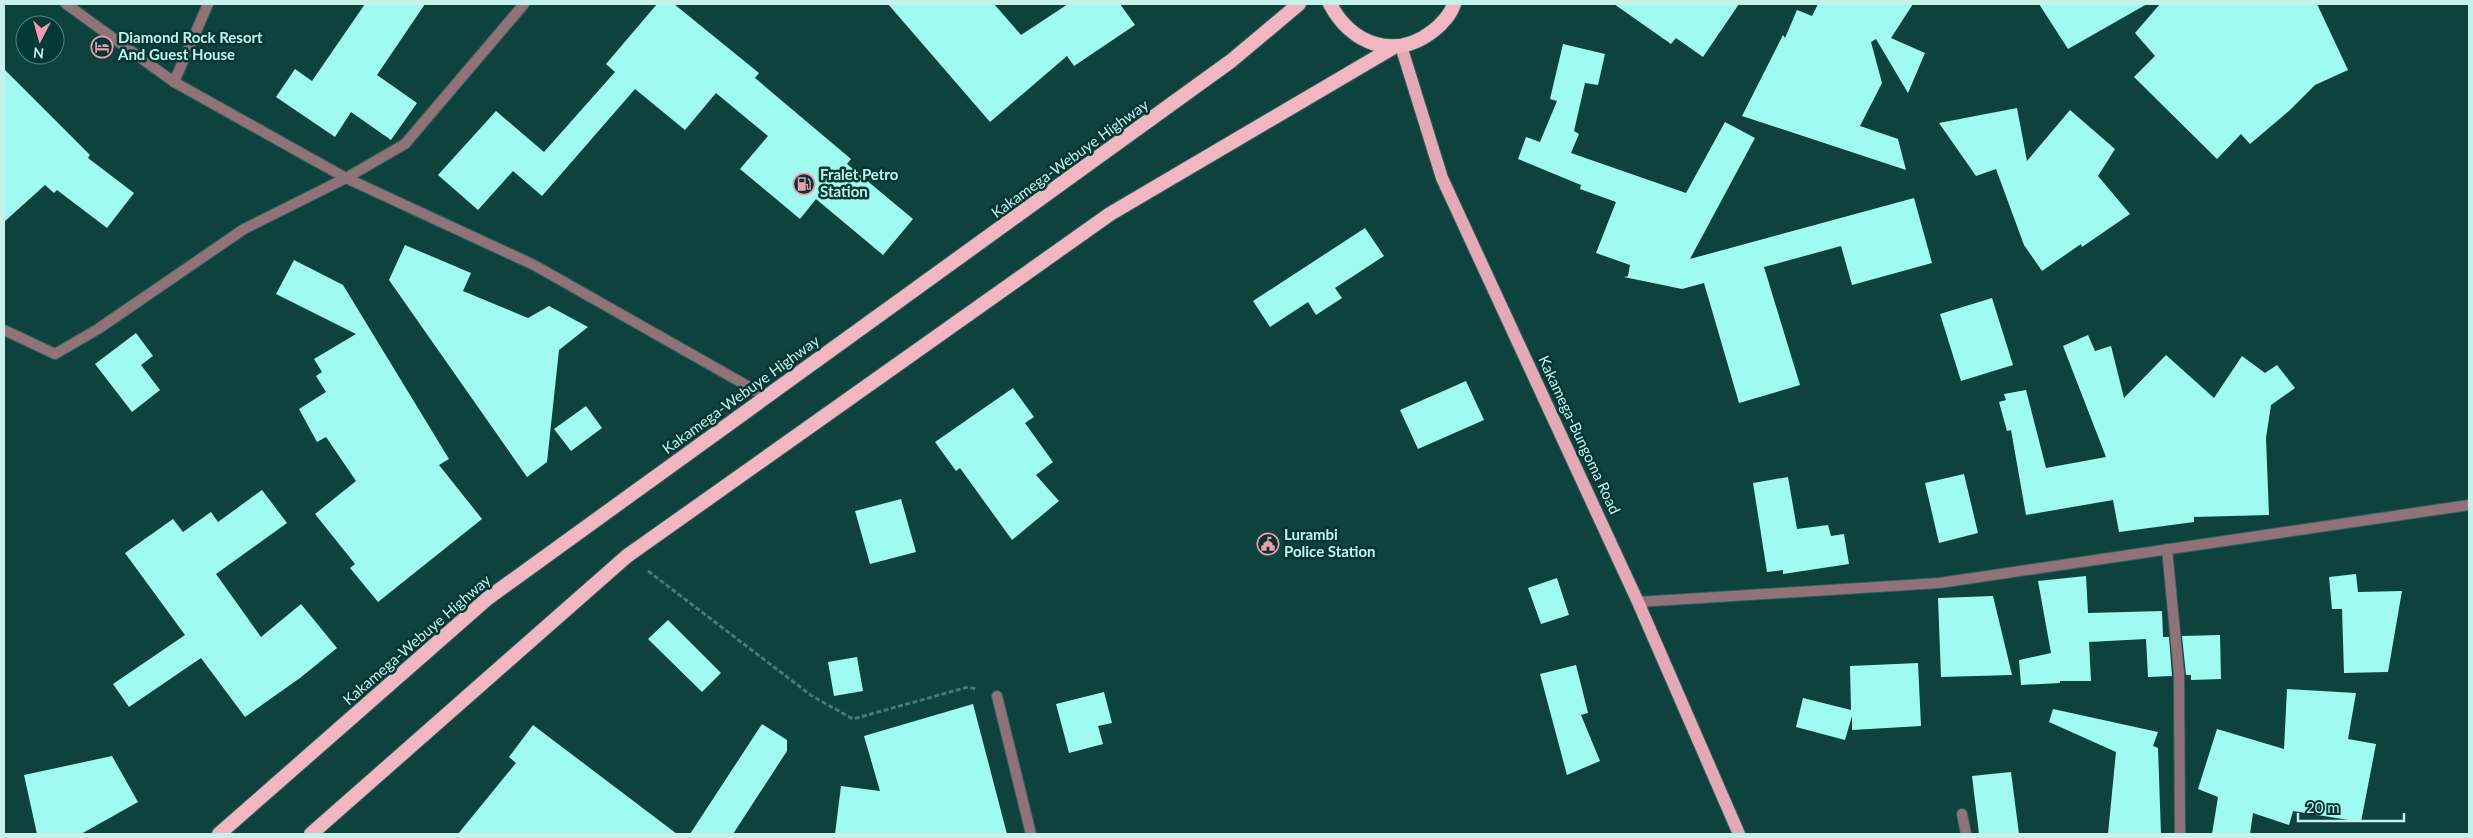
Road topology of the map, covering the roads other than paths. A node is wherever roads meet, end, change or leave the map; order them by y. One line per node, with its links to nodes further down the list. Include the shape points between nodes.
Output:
1 (66, 4): 8 (street)
2 (208, 4): 8 (street)
3 (524, 4): 9 (street, via 405,144)
4 (1299, 4): 11 (highway, Kakamega-Webuye Highway, via 1231,62)
5 (1330, 4): 7 (highway, via 1339,20 1354,35 1373,44)
6 (1454, 4): 7 (highway, via 1440,25 1423,39)
7 (1397, 46): 14 (main road, Kakamega-Bungoma Road, via 1442,178); 18 (highway, via 1110,214 628,556)
8 (174, 82): 9 (street)
9 (346, 178): 10 (street, via 244,228 98,329 55,354); 11 (street, via 534,265)
10 (4, 330)
11 (767, 397): 17 (highway, Kakamega-Webuye Highway, via 488,598)
12 (2469, 505): 13 (street)
13 (2167, 549): 14 (street, via 1939,583); 22 (street, via 2179,674)
14 (1638, 602): 20 (main road, Kakamega-Bungoma Road)
15 (997, 696): 19 (street)
16 (1962, 814): 21 (street)
17 (219, 834)
18 (311, 834)
19 (1031, 834)
20 (1739, 834)
21 (1966, 834)
22 (2180, 834)

